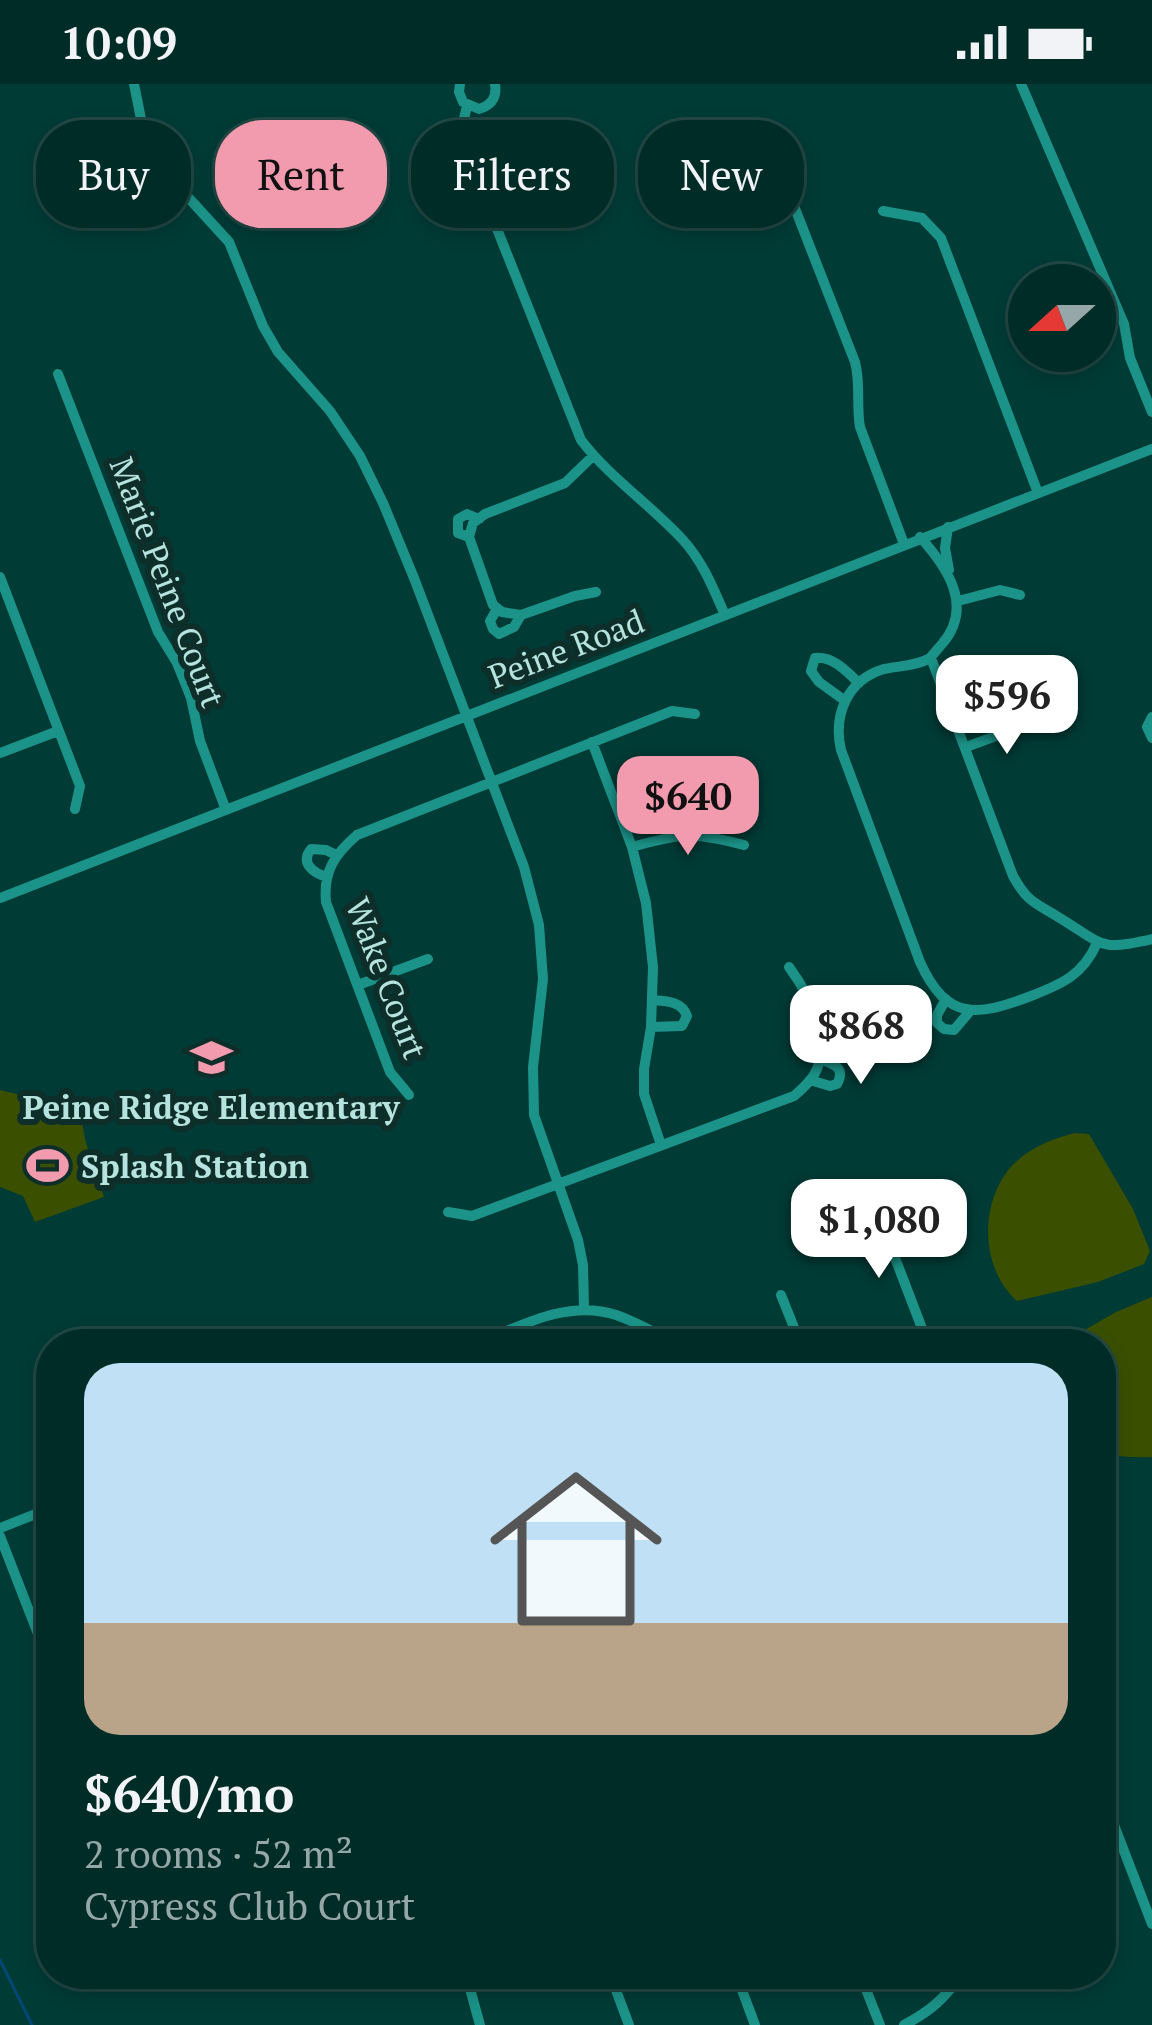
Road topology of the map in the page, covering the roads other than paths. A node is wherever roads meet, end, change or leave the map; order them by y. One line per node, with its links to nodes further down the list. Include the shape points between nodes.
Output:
1 (134, 84): 28 (street, via 143,129 164,171 230,242 278,352 360,456)
2 (460, 84): 5 (street)
3 (495, 84): 5 (street, via 491,104)
4 (1021, 84): 9 (street, via 1124,324)
5 (467, 106): 11 (street, via 464,146)
6 (884, 211): 12 (street, via 922,218 941,238)
7 (803, 228): 15 (street, via 855,362 860,428)
8 (58, 374): 38 (street, Marie Peine Court, via 191,698)
9 (1152, 412)
10 (1152, 449): 12 (street, Peine Road)
11 (593, 456): 21 (street, via 556,487 473,523 469,537); 23 (street, via 683,540)
12 (1038, 493): 13 (street, Peine Road)
13 (948, 527): 14 (street, Peine Road); 17 (street)
14 (920, 537): 15 (street, Peine Road); 17 (street)
15 (904, 544): 23 (street, Peine Road)
16 (0, 577): 31 (street)
17 (950, 579): 20 (street)
18 (596, 592): 22 (street)
19 (1020, 596): 20 (street, via 1000,590)
20 (958, 601): 24 (street, via 952,632)
21 (497, 609): 22 (street); 22 (street, via 490,621 499,634)
22 (521, 615)
23 (725, 615): 28 (street, Peine Road)
24 (931, 658): 25 (street); 34 (street)
25 (859, 683): 26 (street); 26 (street, via 828,658 815,658 811,671)
26 (844, 700): 49 (street, via 841,750 920,962)
27 (695, 714): 33 (street, Wake Court, via 672,711)
28 (468, 715): 36 (street); 38 (street, Peine Road)
29 (1152, 717): 32 (street)
30 (1031, 723): 34 (street)
31 (58, 731): 35 (street); 37 (street, via 80,787)
32 (1152, 738)
33 (592, 742): 36 (street, Wake Court); 40 (street)
34 (966, 747): 45 (street, via 1022,892)
35 (0, 753)
36 (493, 782): 41 (street, Wake Court, via 357,835); 57 (street, via 539,925 534,1115)
37 (75, 809)
38 (226, 810): 43 (street, Peine Road)
39 (744, 845): 40 (street, via 673,835)
40 (632, 847): 50 (street, via 646,903)
41 (336, 855): 42 (street, Wake Court); 42 (street, Wake Court, via 319,848 307,855 310,869)
42 (327, 877): 48 (street, Wake Court, via 326,902)
43 (0, 898)
44 (1152, 939): 45 (street)
45 (1096, 943): 51 (street, via 1077,974 1060,984)
46 (428, 958): 48 (street)
47 (789, 967): 53 (street, via 806,989)
48 (358, 985): 55 (street, Wake Court, via 390,1072)
49 (946, 999): 51 (street); 51 (street, via 937,1015 944,1029 955,1030)
50 (652, 1000): 52 (street); 52 (street, via 672,1002 687,1016 682,1026)
51 (971, 1010)
52 (651, 1027): 56 (street, via 644,1094)
53 (820, 1059): 54 (street); 54 (street, via 837,1066 840,1079 830,1086)
54 (810, 1080): 56 (street, via 794,1096)
55 (409, 1095)
56 (661, 1145): 57 (street)
57 (557, 1186): 59 (street, via 472,1216); 61 (street, via 578,1240)
58 (874, 1204): 65 (street)
59 (448, 1212)
60 (781, 1295): 64 (street)
61 (584, 1308): 62 (street); 63 (street)
62 (514, 1329)
63 (645, 1329)
64 (795, 1329)
65 (922, 1329)
66 (36, 1515): 67 (street)
67 (0, 1532): 68 (street)
68 (36, 1628)
69 (1116, 1835): 70 (street)
70 (1152, 1924)
71 (470, 1989): 76 (street)
72 (615, 1989): 77 (street)
73 (742, 1989): 78 (street)
74 (866, 1989): 79 (street)
75 (951, 1989): 80 (street)
76 (480, 2025)
77 (628, 2025)
78 (755, 2025)
79 (880, 2025)
80 (904, 2025)

